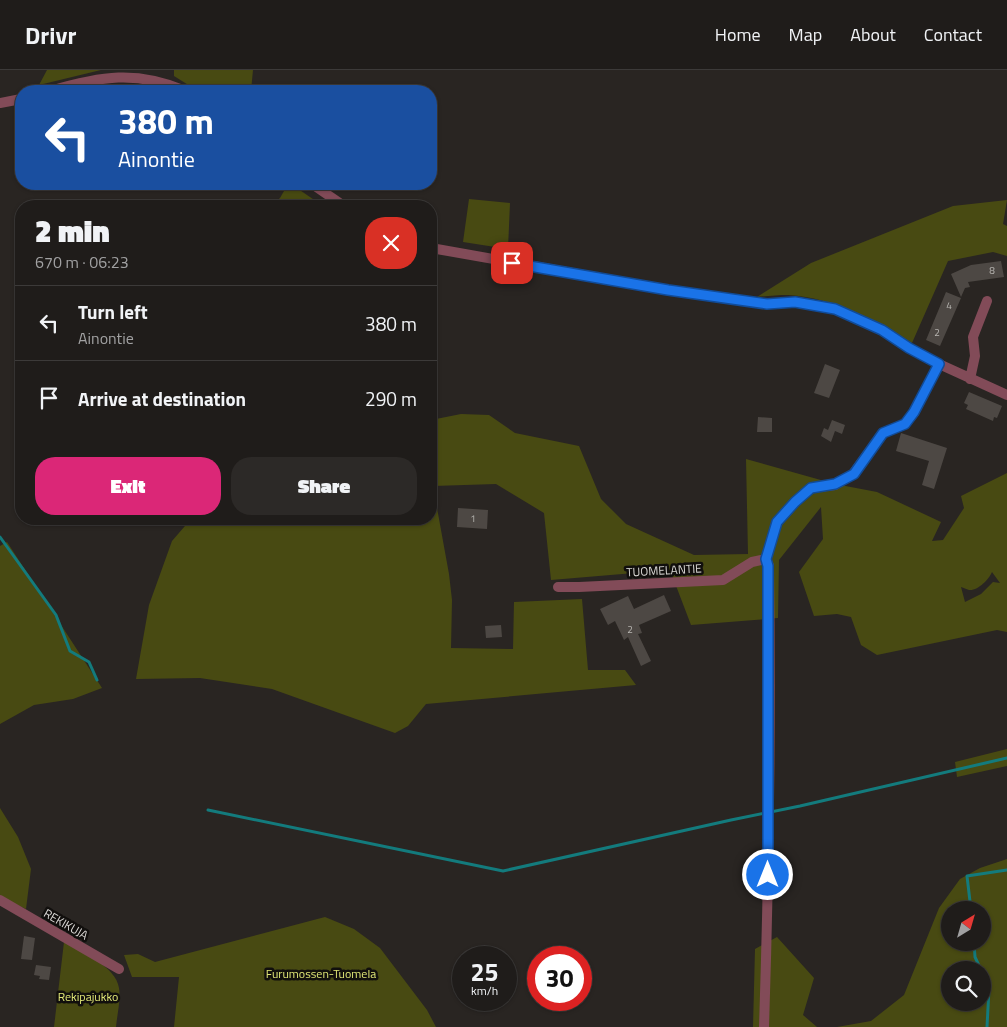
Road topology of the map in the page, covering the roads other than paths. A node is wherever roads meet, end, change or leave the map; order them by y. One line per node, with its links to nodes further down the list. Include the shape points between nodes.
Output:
1 (71, 85): 2 (street, via 98,77 134,75)
2 (174, 85)
3 (15, 100): 4 (street)
4 (0, 103)
5 (321, 190): 6 (street)
6 (335, 200)
7 (437, 249): 9 (street, via 668,290 767,304 795,302 835,309 876,327)
8 (987, 301): 10 (street, via 973,337 975,356)
9 (939, 364): 10 (street); 12 (street, via 905,424 883,433 854,474 835,484 811,488 777,522)
10 (970, 379): 11 (street)
11 (1007, 395)
12 (766, 559): 13 (street, TUOMELANTIE, via 752,562 723,580); 16 (street, via 770,620)
13 (558, 587)
14 (0, 900): 15 (street, REKIKUJA)
15 (119, 969)
16 (764, 1027)

